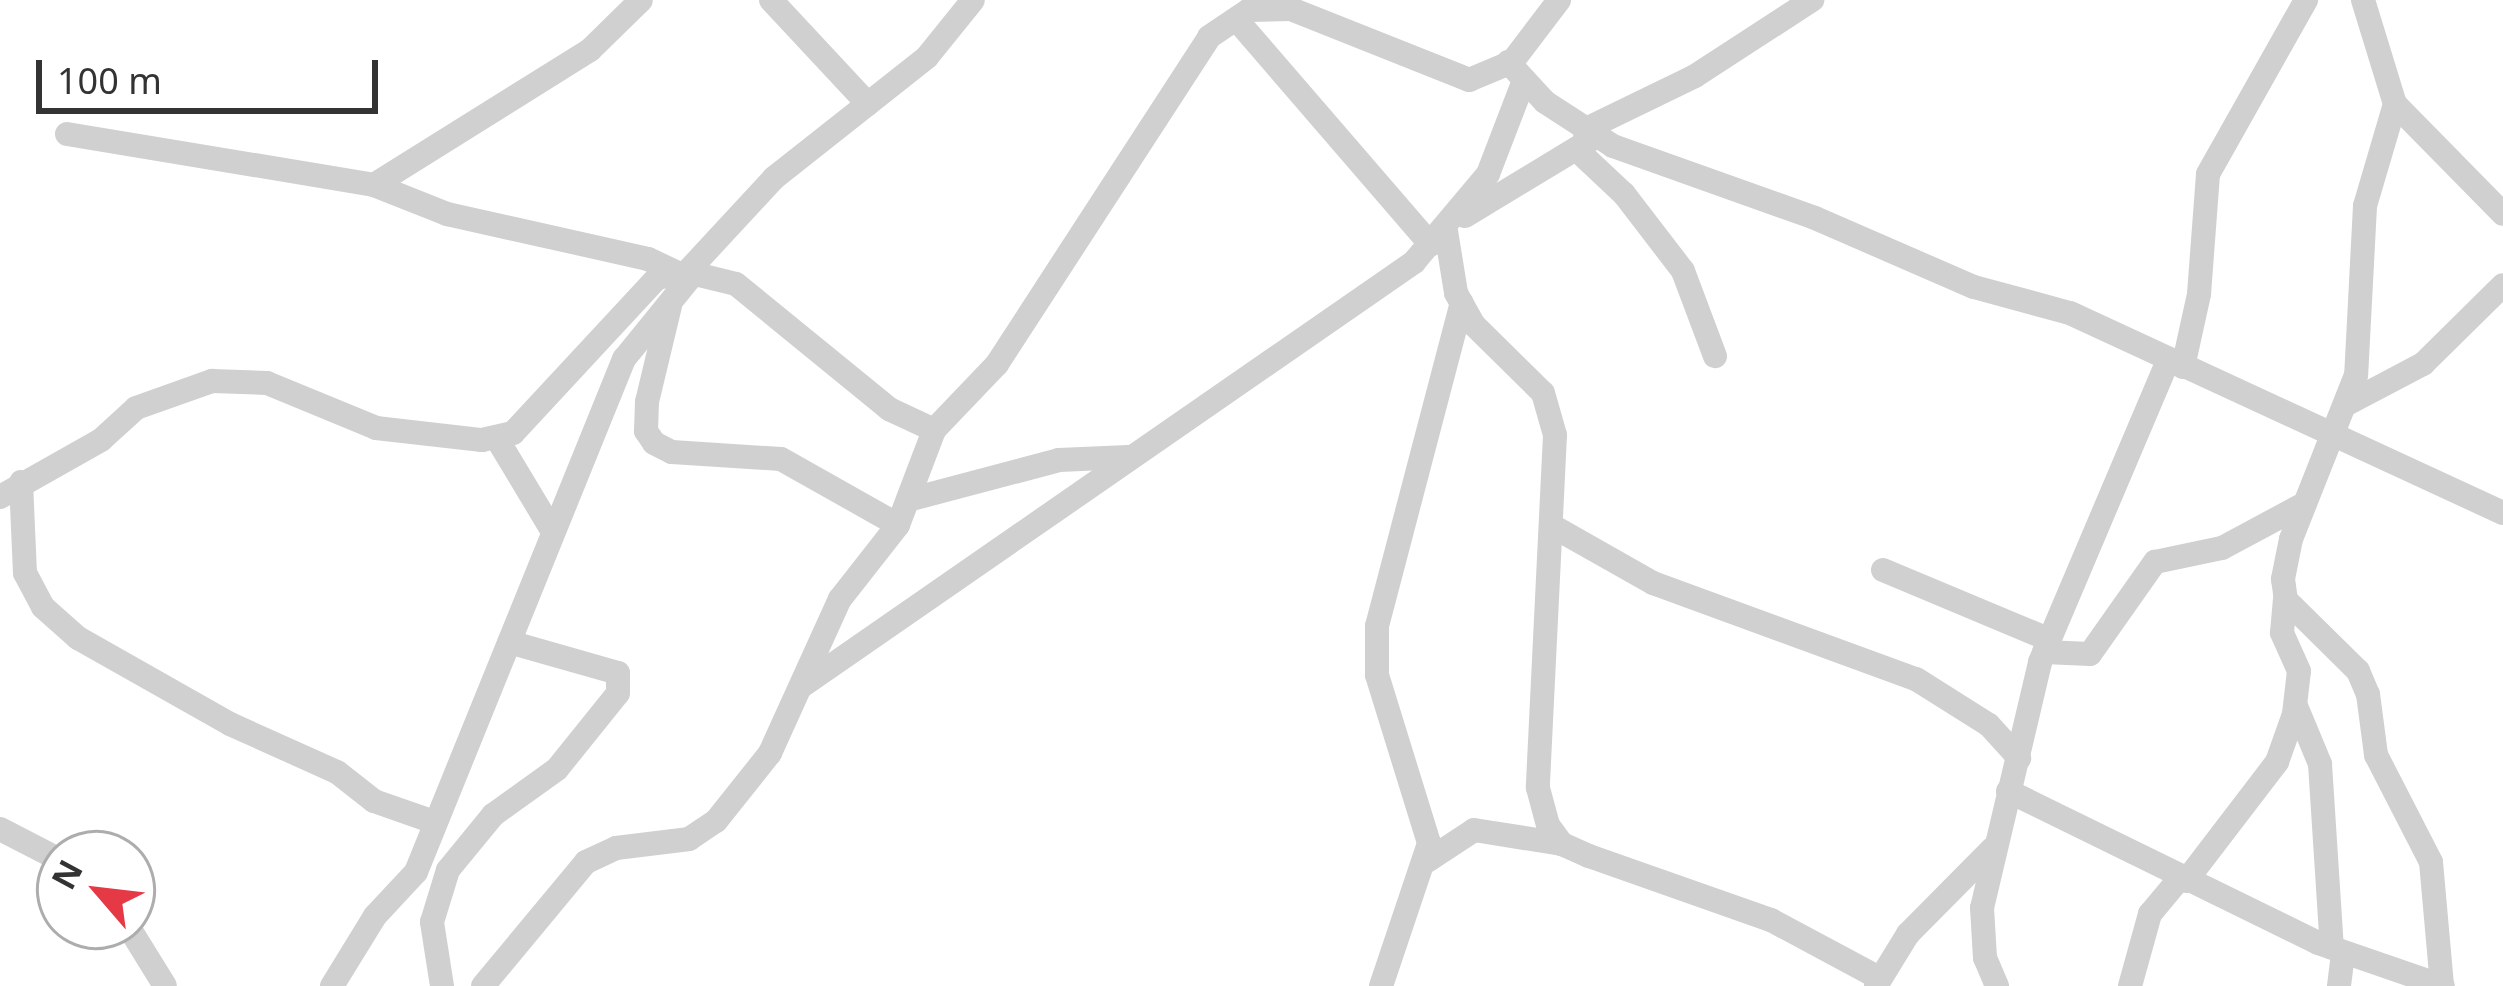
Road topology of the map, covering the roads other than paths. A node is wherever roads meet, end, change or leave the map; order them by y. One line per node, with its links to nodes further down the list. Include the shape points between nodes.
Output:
1 (640, 0): 15 (street, via 590,50)
2 (771, 0): 11 (street)
3 (973, 0): 11 (street, via 927,57)
4 (1559, 0): 10 (street)
5 (1812, 0): 14 (street)
6 (2306, 0): 23 (street, via 2208,173 2199,294)
7 (2363, 0): 12 (street)
8 (1261, 5): 9 (street); 10 (street, via 1355,31 1468,80)
9 (1236, 19): 17 (street); 25 (street, via 1208,37 998,364)
10 (1516, 71): 14 (street); 17 (street, via 1488,174)
11 (868, 104): 18 (street, via 774,178)
12 (2395, 104): 16 (street); 24 (street, via 2365,206 2356,375)
13 (67, 134): 15 (street)
14 (1585, 138): 17 (street); 22 (street, via 1683,271); 23 (street, via 1974,286 2070,313)
15 (374, 185): 18 (street, via 447,214)
16 (2503, 214)
17 (1443, 233): 20 (street); 28 (street, via 1289,354)
18 (687, 273): 21 (street); 25 (street, via 736,284 889,409); 27 (street, via 657,278 533,413)
19 (2503, 285): 24 (street, via 2422,364)
20 (1462, 303): 36 (street, via 1543,393 1556,436); 50 (street, via 1377,626 1377,675 1398,761 1426,819)
21 (670, 306): 34 (street, via 647,402 654,443 672,452 781,459); 35 (street, via 624,359)
22 (1714, 356)
23 (2175, 363): 26 (street); 40 (street)
24 (2347, 404): 26 (street)
25 (934, 430): 31 (street)
26 (2336, 435): 32 (street); 33 (street)
27 (496, 437): 29 (street, via 376,428 266,383 212,381 136,408 100,440); 35 (street)
28 (1132, 457): 31 (street, via 1059,460); 41 (street)
29 (21, 482): 30 (street); 45 (street, via 25,573 44,607 78,638 230,724 337,772 374,801)
30 (0, 497)
31 (908, 500): 34 (street)
32 (2304, 504): 38 (street); 40 (street, via 2222,548 2155,562 2090,654 2063,658)
33 (2503, 513)
34 (898, 525): 41 (street, via 840,599)
35 (550, 527): 39 (street)
36 (1554, 527): 43 (street, via 1670,590 1916,679 1990,725); 47 (street, via 1538,788)
37 (1883, 570): 40 (street)
38 (2285, 596): 42 (street, via 2282,633 2299,671); 63 (street, via 2358,671 2368,694 2377,755 2431,862)
39 (509, 642): 45 (street); 57 (street, via 618,673 618,692 557,769 493,815 448,870 432,922)
40 (2046, 645): 43 (street)
41 (802, 686): 58 (street, via 770,753 716,821 689,839 616,848 586,862)
42 (2296, 706): 51 (street, via 2277,762); 53 (street, via 2320,764)
43 (2019, 758): 44 (street)
44 (2008, 791): 49 (street); 51 (street)
45 (434, 822): 56 (street, via 416,872 375,916)
46 (0, 829): 48 (street)
47 (1562, 844): 50 (street, via 1474,830); 54 (street, via 1771,920)
48 (36, 848)
49 (1992, 849): 54 (street, via 1908,934); 60 (street, via 1982,908 1984,958)
50 (1426, 861): 59 (street)
51 (2183, 880): 53 (street); 61 (street, via 2150,914)
52 (143, 950): 55 (street)
53 (2337, 950): 62 (street); 63 (street)
54 (1877, 982)
55 (165, 986)
56 (332, 986)
57 (442, 986)
58 (483, 986)
59 (1381, 986)
60 (1997, 986)
61 (2130, 986)
62 (2339, 986)
63 (2442, 986)

